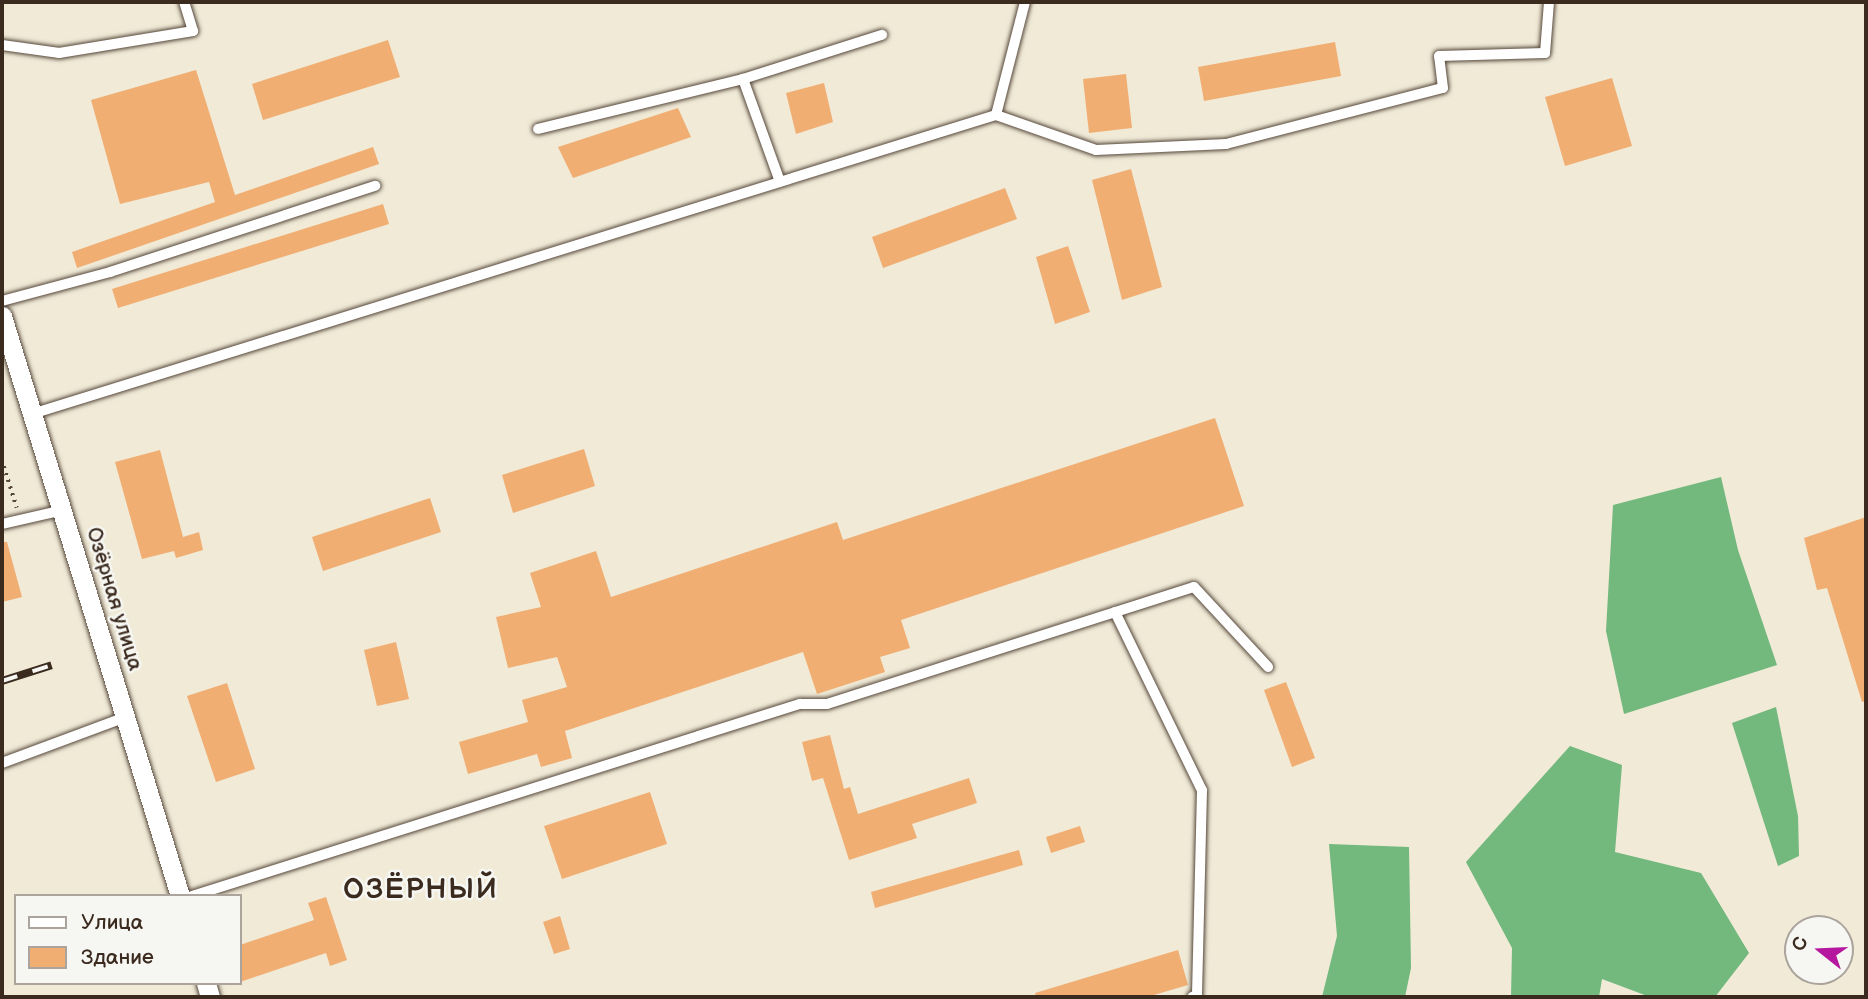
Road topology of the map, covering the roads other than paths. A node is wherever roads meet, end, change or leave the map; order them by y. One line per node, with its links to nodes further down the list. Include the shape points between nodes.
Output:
1 (184, 2): 5 (lane, via 193,31 59,53)
2 (1025, 2): 7 (lane)
3 (1549, 2): 7 (lane, via 1545,53 1440,56 1443,88 1226,144 1096,150)
4 (882, 35): 6 (lane)
5 (2, 45)
6 (743, 79): 8 (lane); 9 (lane)
7 (996, 115): 9 (lane)
8 (538, 129)
9 (780, 182): 13 (lane)
10 (375, 186): 11 (lane, via 110,272)
11 (2, 301)
12 (2, 316): 13 (street, Озёрная улица)
13 (35, 413): 14 (street, Озёрная улица)
14 (64, 509): 15 (lane); 18 (street, Озёрная улица)
15 (2, 524)
16 (1115, 612): 17 (lane, via 1194,587); 21 (lane, via 827,704 800,704); 22 (lane, via 1202,789 1197,996)
17 (1268, 667)
18 (126, 717): 19 (lane); 20 (street, Озёрная улица)
19 (2, 763)
20 (179, 894)
21 (198, 894)
22 (1192, 997)

